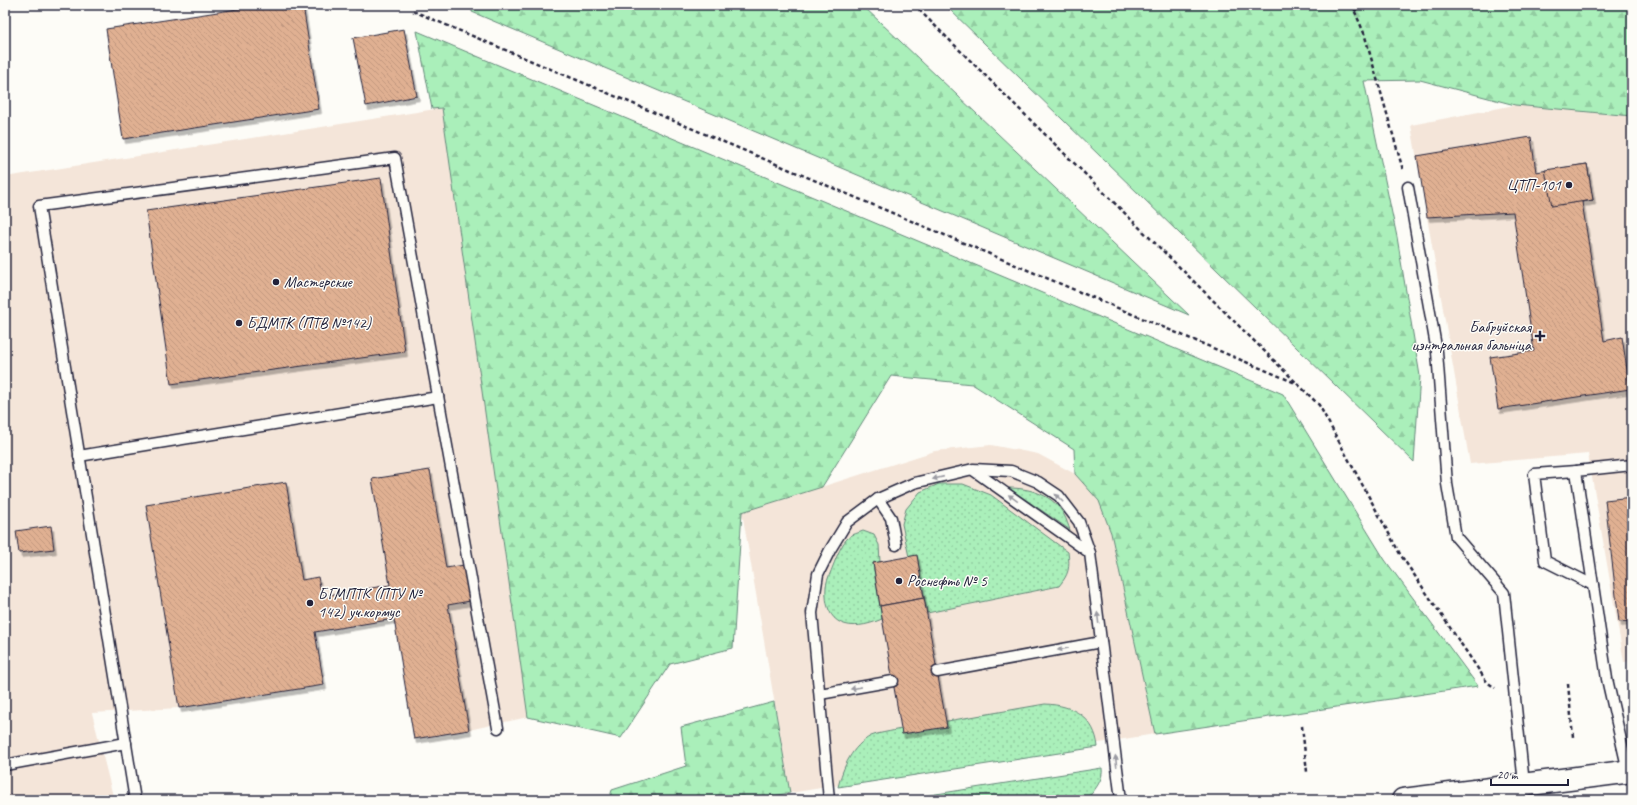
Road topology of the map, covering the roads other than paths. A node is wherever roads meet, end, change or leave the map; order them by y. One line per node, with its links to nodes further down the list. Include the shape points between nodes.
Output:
1 (1408, 187): 19 (lane, via 1437,352 1447,484 1456,537 1504,593)
2 (438, 397): 3 (lane); 3 (lane, via 395,158 39,206); 15 (lane)
3 (79, 456): 16 (lane)
4 (1632, 465): 6 (lane)
5 (972, 470): 7 (lane, one-way to 7, via 914,483); 9 (lane, one-way to 5); 9 (lane, one-way to 5, via 1079,522 1059,496 1038,482 1011,471)
6 (1576, 471): 10 (lane); 10 (lane, via 1534,474 1545,561)
7 (878, 499): 8 (lane, via 892,518); 14 (lane, via 847,522 818,574 812,613)
8 (896, 545)
9 (1090, 554): 11 (lane, one-way to 9)
10 (1593, 585): 18 (lane, via 1607,679)
11 (1101, 642): 12 (lane, one-way to 12); 22 (lane, one-way to 11)
12 (937, 672)
13 (893, 681): 14 (lane, one-way to 14)
14 (820, 694): 21 (lane)
15 (498, 728)
16 (126, 743): 17 (lane); 20 (lane)
17 (5, 765)
18 (1630, 771): 19 (main road)
19 (1524, 784): 23 (main road)
20 (135, 800)
21 (828, 800)
22 (1121, 800)
23 (1403, 800)

